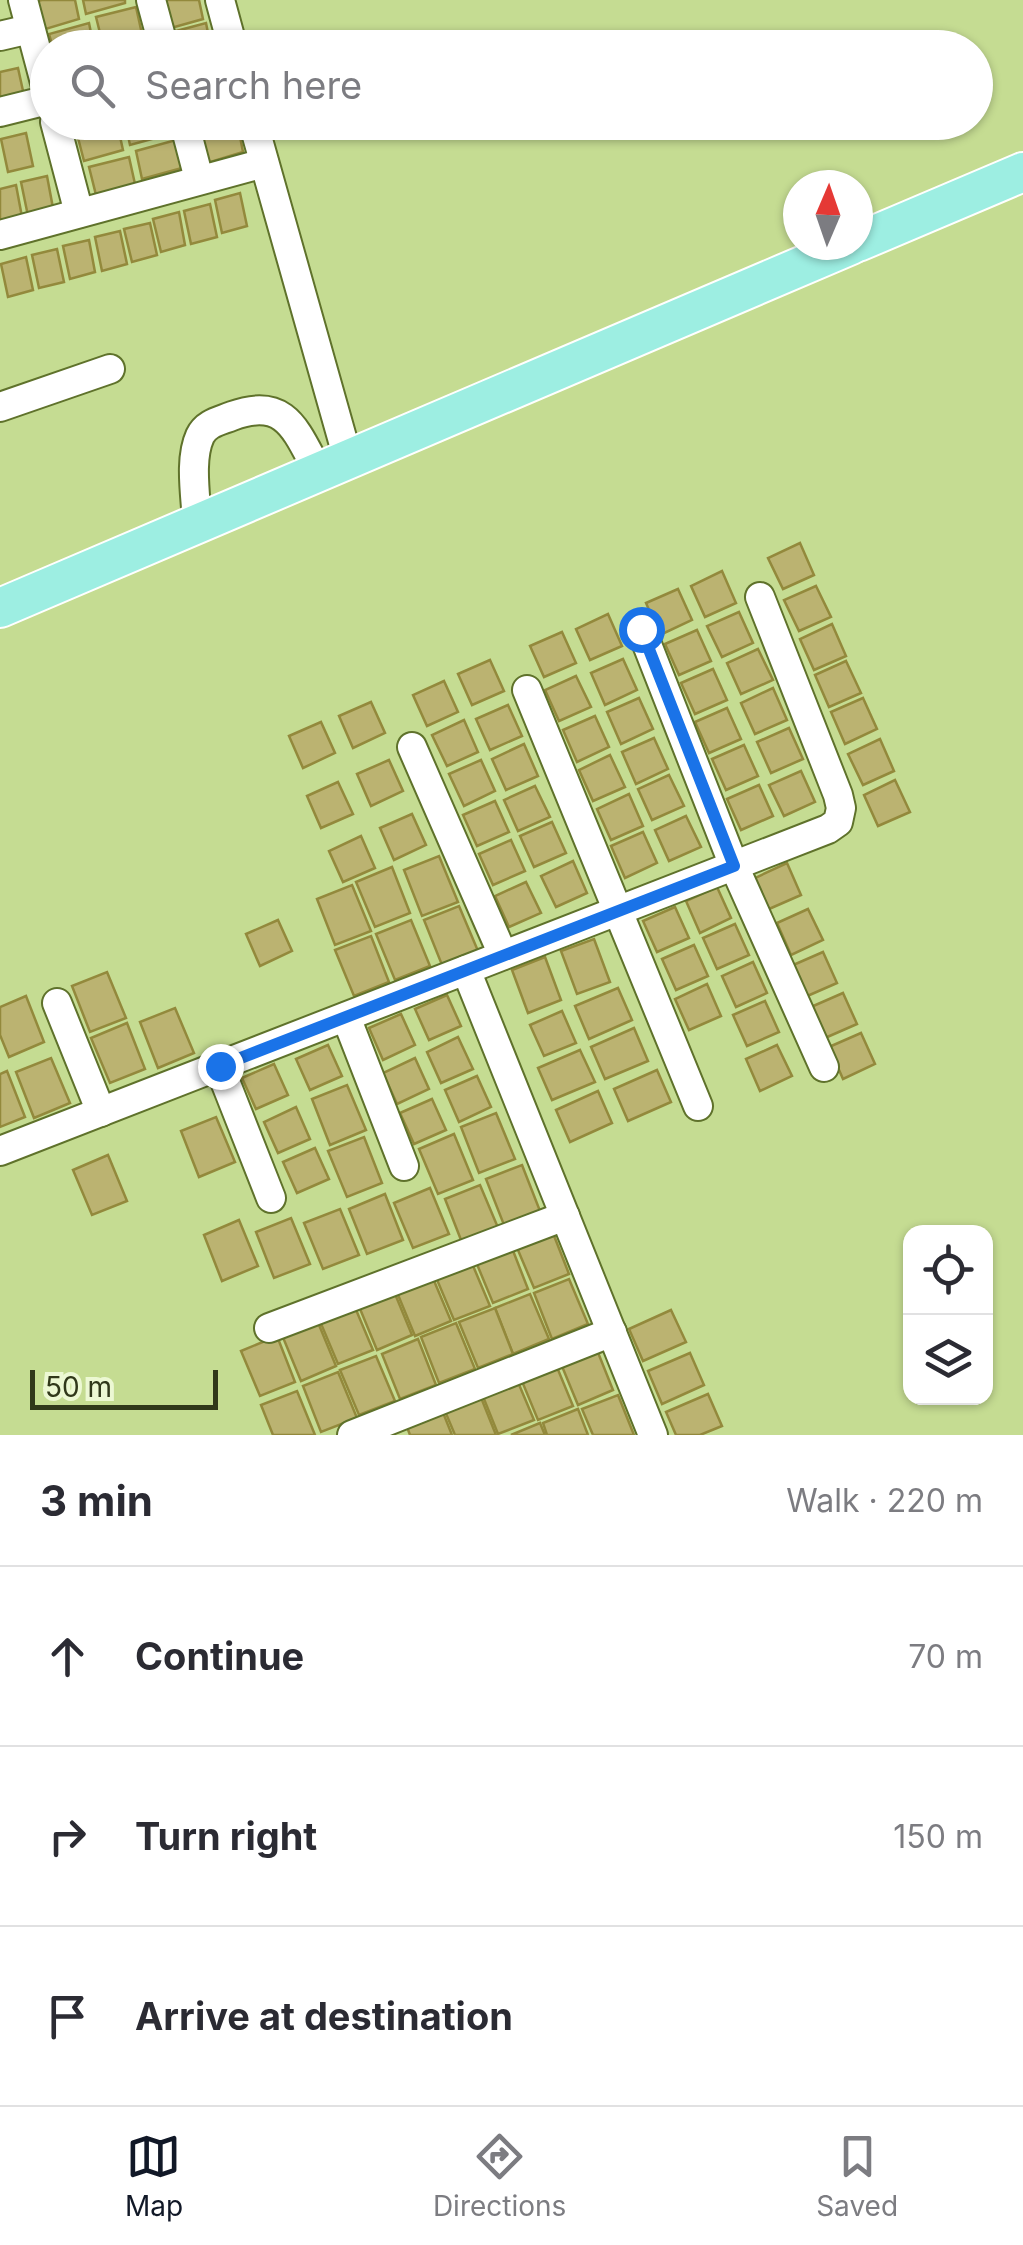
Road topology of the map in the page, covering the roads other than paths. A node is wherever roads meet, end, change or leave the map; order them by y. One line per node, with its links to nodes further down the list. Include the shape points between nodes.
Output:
1 (23, 0): 4 (street)
2 (151, 0): 5 (street)
3 (220, 0): 6 (street)
4 (30, 28): 7 (street)
5 (159, 30)
6 (228, 30)
7 (0, 36)
8 (30, 103): 9 (street)
9 (0, 112)
10 (60, 140): 16 (street)
11 (189, 140): 15 (street)
12 (258, 140): 13 (street)
13 (264, 163): 15 (street); 22 (street)
14 (1023, 172): 18 (main road)
15 (199, 179): 16 (street)
16 (79, 213): 17 (street)
17 (0, 234)
18 (873, 236)
19 (816, 260): 22 (main road)
20 (110, 369): 21 (street)
21 (0, 407)
22 (333, 465): 23 (main road); 23 (street, via 267,409 206,426 196,454)
23 (197, 523): 25 (main road)
24 (760, 597): 29 (street, via 841,808 828,829)
25 (0, 608)
26 (641, 629): 29 (street)
27 (527, 690): 30 (street)
28 (412, 747): 31 (street)
29 (734, 866): 30 (street); 36 (street)
30 (620, 910): 31 (street); 37 (street)
31 (503, 955): 32 (street)
32 (466, 970): 34 (street); 42 (street)
33 (57, 1003): 38 (street)
34 (346, 1017): 35 (street); 40 (street)
35 (220, 1066): 38 (street); 41 (street)
36 (824, 1067)
37 (698, 1106)
38 (101, 1112): 39 (street)
39 (0, 1151)
40 (404, 1166)
41 (271, 1198)
42 (565, 1216): 43 (street); 44 (street)
43 (268, 1328)
44 (612, 1332): 45 (street); 46 (street)
45 (352, 1435)
46 (653, 1435)

